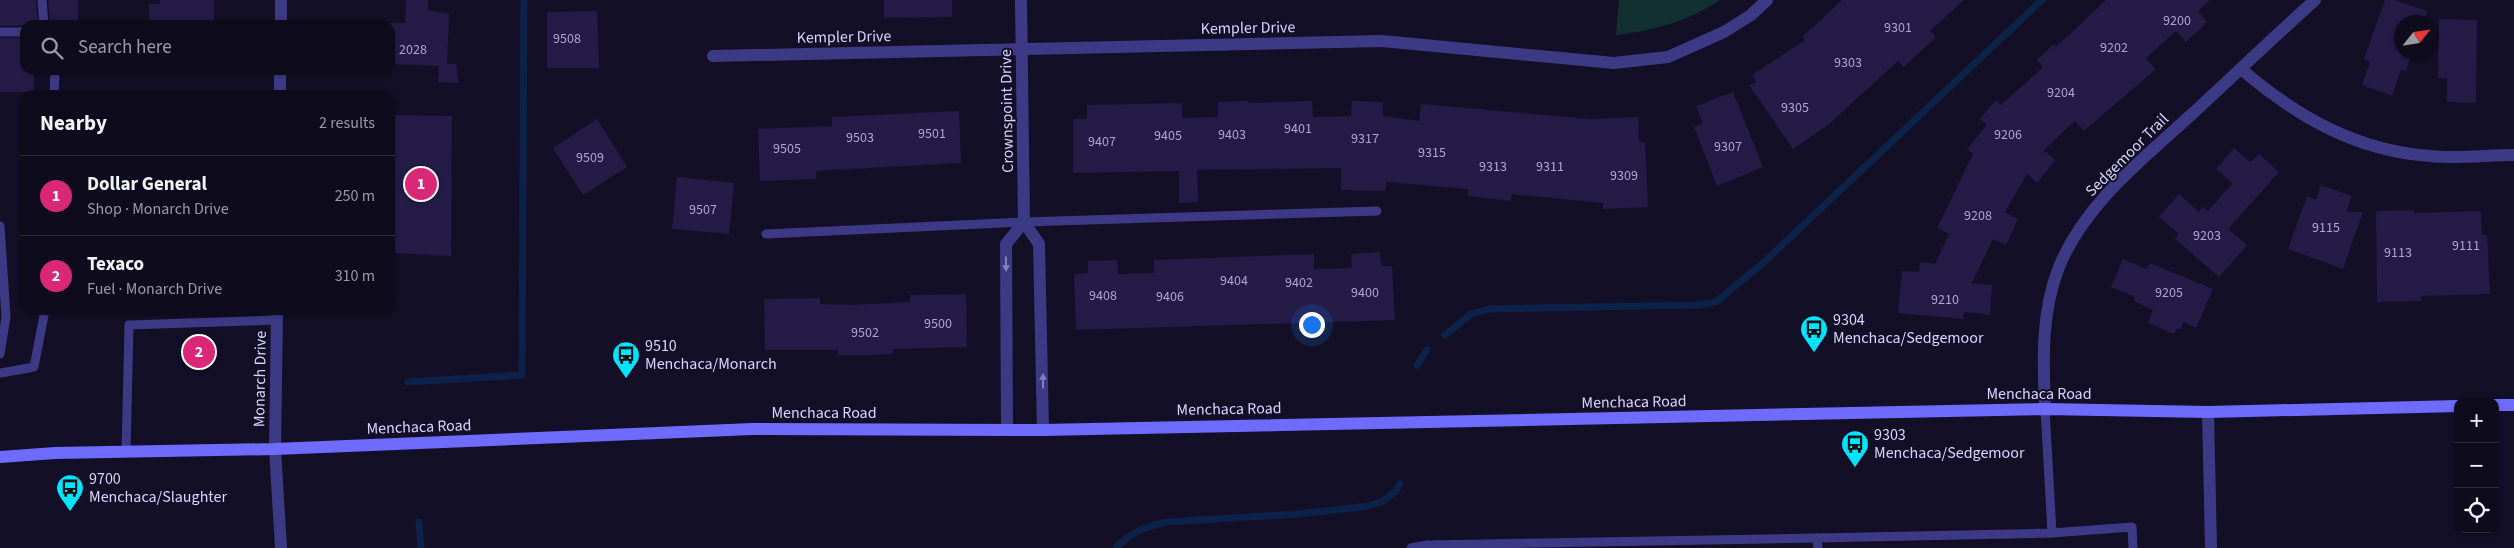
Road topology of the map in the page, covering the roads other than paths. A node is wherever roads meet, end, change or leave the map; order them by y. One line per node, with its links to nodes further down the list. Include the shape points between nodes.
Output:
1 (42, 0): 6 (lane)
2 (281, 0): 7 (street)
3 (1021, 0): 10 (street, Crownspoint Drive)
4 (1767, 0): 10 (street, Kempler Drive, via 1724,32 1668,56 1614,63 1382,41)
5 (2315, 0): 12 (street, Sedgemoor Trail)
6 (44, 20)
7 (280, 20)
8 (0, 32): 9 (lane)
9 (20, 32)
10 (1022, 50): 11 (street, Kempler Drive); 19 (street, Crownspoint Drive)
11 (713, 56)
12 (2241, 69): 17 (street, via 2298,113 2353,140 2381,149 2431,156); 29 (street, Sedgemoor Trail, via 2110,190 2070,244 2051,290 2045,323)
13 (55, 75): 15 (lane)
14 (280, 75): 16 (street)
15 (54, 90)
16 (280, 90)
17 (2514, 155)
18 (1377, 210): 19 (lane)
19 (1024, 222): 21 (lane); 31 (street, one-way to 31, via 1006,244); 32 (street, one-way to 19, via 1039,244)
20 (0, 226): 24 (lane, via 6,317)
21 (766, 234)
22 (44, 315): 25 (lane, via 34,367)
23 (277, 315): 33 (street, Monarch Drive); 34 (lane, via 129,325)
24 (0, 354)
25 (1, 373)
26 (2499, 405): 27 (main road)
27 (2514, 405)
28 (2454, 406): 30 (main road, Menchaca Road)
29 (2045, 409): 30 (main road, Menchaca Road); 32 (main road, Menchaca Road); 36 (lane)
30 (2208, 412): 42 (street)
31 (1007, 429): 32 (main road, Menchaca Road); 33 (main road, Menchaca Road, via 672,432)
32 (1042, 430)
33 (275, 449): 34 (main road, Menchaca Road); 38 (street, Monarch Drive)
34 (126, 452): 35 (main road, Menchaca Road)
35 (0, 456)
36 (2052, 532): 37 (lane); 41 (lane, via 2132,527)
37 (1817, 538): 39 (lane, via 1427,545); 40 (lane)
38 (281, 548)
39 (1411, 548)
40 (1818, 548)
41 (2133, 548)
42 (2211, 548)

